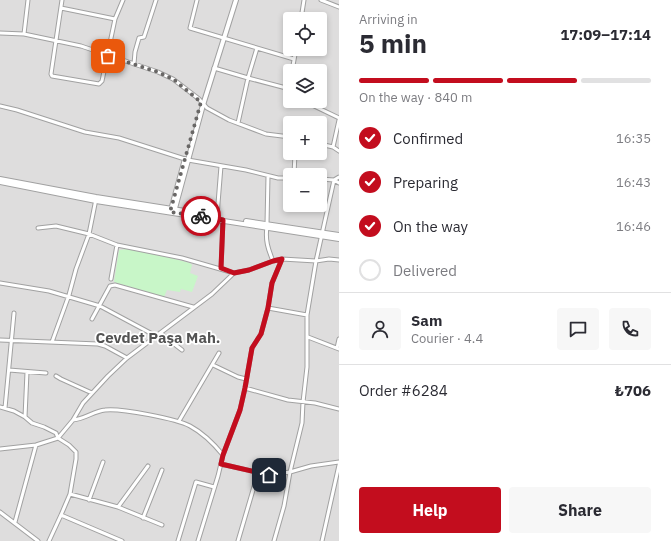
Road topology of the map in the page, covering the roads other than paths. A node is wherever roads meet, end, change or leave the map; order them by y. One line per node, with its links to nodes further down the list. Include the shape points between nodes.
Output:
1 (28, 0): 16 (street)
2 (62, 0): 12 (street)
3 (123, 0): 14 (street)
4 (156, 0): 23 (street, via 144,37 139,38)
5 (197, 0): 17 (street, via 190,28)
6 (235, 0): 17 (street)
7 (304, 0): 13 (street)
8 (320, 0): 10 (street)
9 (336, 0): 10 (street)
10 (335, 6): 11 (street)
11 (339, 7)
12 (61, 8): 14 (street); 18 (street)
13 (302, 12)
14 (116, 19): 20 (street)
15 (0, 33): 16 (street)
16 (24, 34): 18 (street)
17 (222, 38): 19 (street); 25 (street); 28 (street)
18 (57, 40): 20 (street); 20 (street, via 52,76 99,84)
19 (257, 48): 22 (street); 26 (street)
20 (108, 56): 23 (street)
21 (295, 56): 22 (street)
22 (294, 59): 24 (street)
23 (134, 64): 28 (street, via 173,79)
24 (293, 64)
25 (214, 68): 26 (street); 28 (street)
26 (248, 78): 27 (street); 32 (street)
27 (283, 86)
28 (202, 103): 32 (street); 37 (street)
29 (0, 106): 37 (street)
30 (318, 108): 31 (street)
31 (339, 119): 35 (street)
32 (238, 123): 33 (street, via 266,134)
33 (283, 136)
34 (327, 146): 35 (street)
35 (332, 147): 36 (street)
36 (339, 151)
37 (186, 159): 38 (street); 48 (street)
38 (221, 166): 39 (street); 49 (street)
39 (268, 176): 41 (street); 51 (street)
40 (339, 177): 44 (street)
41 (283, 178)
42 (0, 179): 47 (street)
43 (327, 180): 44 (street)
44 (334, 180): 46 (street); 54 (street)
45 (0, 182): 47 (street)
46 (339, 183)
47 (96, 199): 48 (street); 53 (street)
48 (172, 210): 49 (street); 50 (street)
49 (217, 216): 51 (street)
50 (223, 220): 51 (street); 62 (street)
51 (267, 226): 54 (street); 60 (street, via 266,238)
52 (38, 228): 53 (street, via 56,226)
53 (89, 234): 57 (street); 66 (street)
54 (322, 234): 55 (street); 56 (street); 61 (street)
55 (339, 235)
56 (339, 239)
57 (117, 245): 62 (street); 64 (street)
58 (282, 259): 60 (street); 61 (street); 69 (street, via 272,283)
59 (339, 260): 61 (street)
60 (273, 261): 63 (street)
61 (316, 261): 71 (street)
62 (221, 268): 63 (street)
63 (234, 273): 68 (street)
64 (111, 279)
65 (0, 283): 66 (street)
66 (69, 295): 67 (street); 79 (street)
67 (100, 306): 68 (street, via 110,286 115,285); 72 (street); 74 (street)
68 (194, 307): 73 (street)
69 (268, 308): 71 (street); 89 (street, via 261,334 252,348)
70 (14, 313): 78 (street)
71 (307, 315): 75 (street)
72 (92, 319)
73 (160, 333): 74 (street); 81 (street)
74 (156, 336): 83 (street)
75 (308, 337): 80 (street); 92 (street)
76 (339, 339): 80 (street)
77 (0, 340): 78 (street)
78 (11, 340): 79 (street); 85 (street)
79 (52, 342): 83 (street, via 98,344)
80 (338, 349)
81 (182, 350)
82 (219, 353): 84 (street)
83 (127, 358): 91 (street)
84 (213, 365): 89 (street); 98 (street)
85 (9, 370): 86 (street); 94 (street)
86 (27, 372): 87 (street); 96 (street)
87 (46, 373)
88 (56, 376): 91 (street)
89 (246, 379): 90 (street)
90 (245, 388): 92 (street); 102 (street, via 240,410)
91 (92, 393): 97 (street)
92 (303, 402): 95 (street); 109 (street, via 302,423)
93 (0, 406): 94 (street)
94 (4, 408): 96 (street)
95 (339, 409)
96 (25, 417): 99 (street, via 32,423 56,433)
97 (73, 420): 98 (street, via 98,412 119,410); 99 (street)
98 (180, 422): 102 (street, via 211,442)
99 (58, 438): 100 (street); 112 (street, via 76,452)
100 (36, 445): 101 (street); 118 (street)
101 (0, 449)
102 (223, 455): 105 (street)
103 (102, 462): 113 (street)
104 (339, 462): 109 (street)
105 (221, 464): 110 (street); 111 (street)
106 (339, 465): 127 (street)
107 (148, 466): 114 (street)
108 (162, 470): 117 (street)
109 (290, 472): 110 (street, via 269,475); 126 (street)
110 (258, 473): 125 (street)
111 (214, 487): 123 (street, via 196,482); 124 (street)
112 (70, 494): 113 (street); 116 (street)
113 (89, 500): 114 (street)
114 (118, 507): 117 (street)
115 (0, 512): 118 (street)
116 (62, 516): 121 (street); 122 (street)
117 (143, 518): 119 (street)
118 (15, 522): 120 (street)
119 (162, 525)
120 (38, 541)
121 (49, 541)
122 (122, 541)
123 (178, 541)
124 (198, 541)
125 (238, 541)
126 (274, 541)
127 (322, 541)

